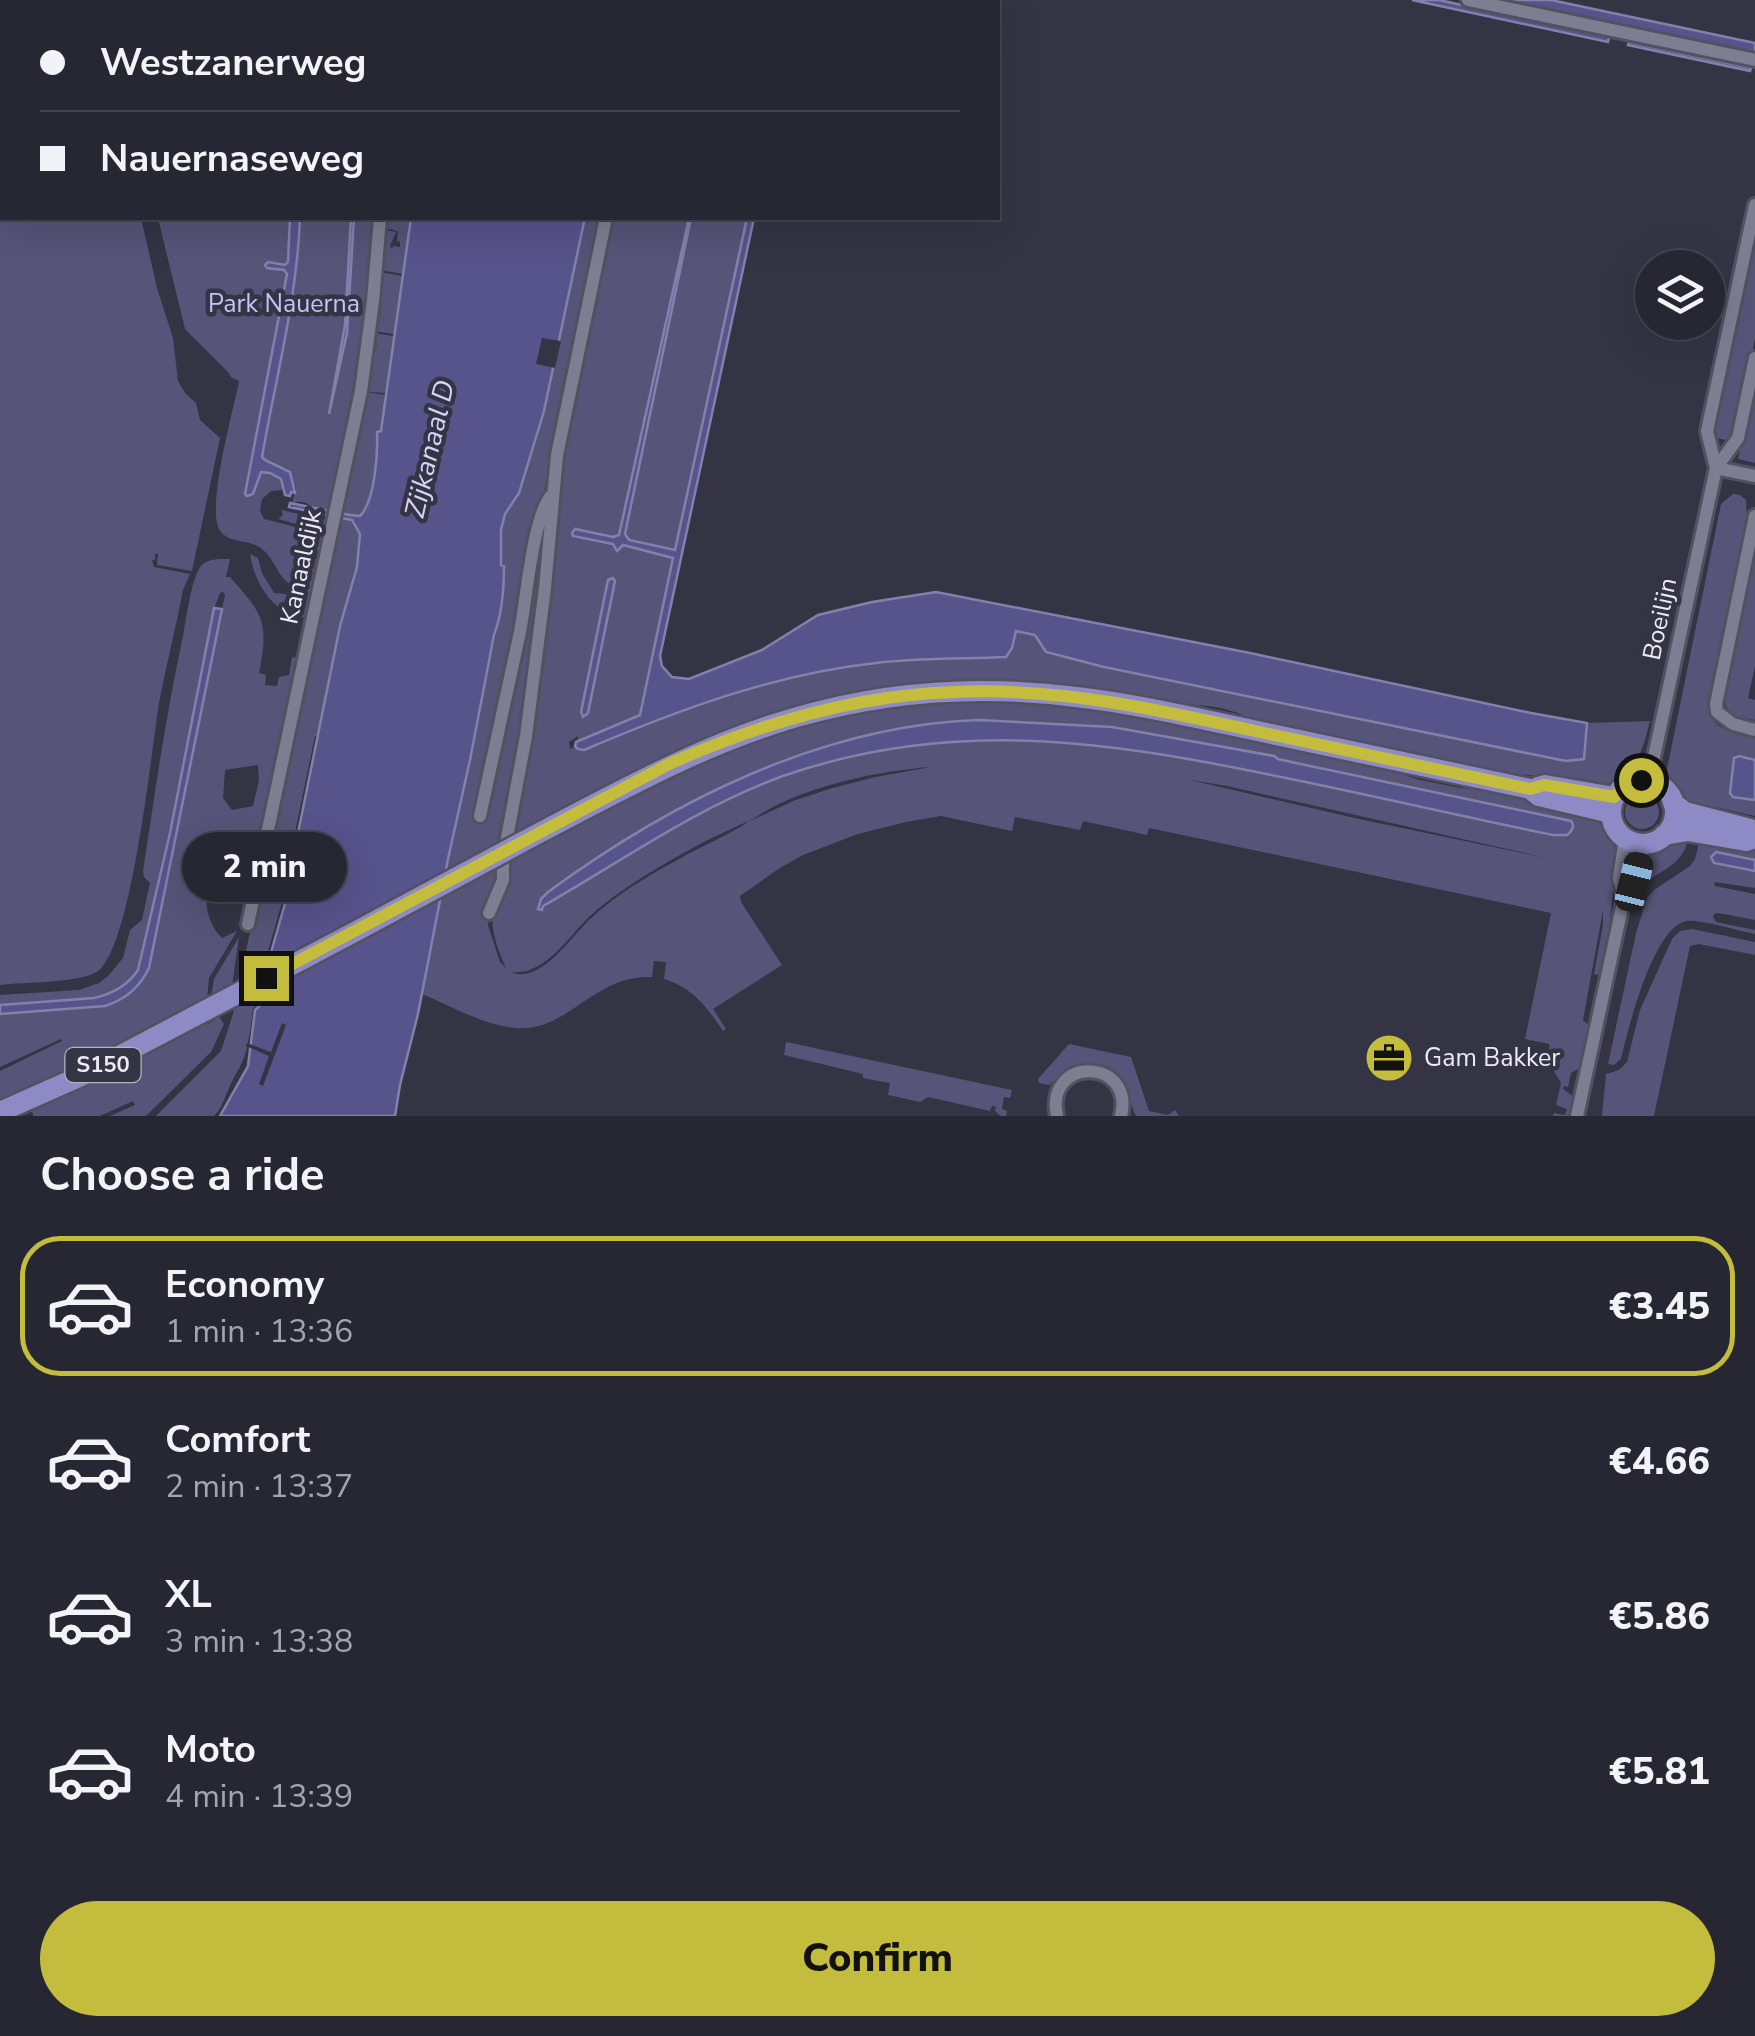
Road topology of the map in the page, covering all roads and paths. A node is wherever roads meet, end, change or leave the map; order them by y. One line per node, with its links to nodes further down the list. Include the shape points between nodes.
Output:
1 (1468, 0): 2 (street)
2 (1755, 60)
3 (1755, 205): 7 (street, Boeilijn, via 1707,430)
4 (380, 220): 21 (street, Kanaaldijk, via 361,391)
5 (606, 220): 9 (street)
6 (1755, 358): 7 (street, Boeilijn, via 1738,438)
7 (1716, 468): 8 (street); 12 (street, Boeilijn)
8 (1755, 476)
9 (552, 494): 15 (street, via 538,529); 20 (street, via 526,736 503,880)
10 (1755, 516): 11 (street, via 1716,704 1732,724)
11 (1755, 730)
12 (1649, 780): 13 (main road); 14 (main road, via 1626,784)
13 (1673, 802): 16 (main road, via 1674,818); 17 (main road)
14 (1613, 805): 18 (main road, via 1615,827); 22 (main road, S150, bridge, via 1544,785 1530,789 1106,701 955,692 858,702 750,731 669,764)
15 (480, 816)
16 (1664, 835): 17 (main road, via 1688,831 1746,841); 18 (main road)
17 (1755, 836)
18 (1634, 841): 19 (street, via 1634,882); 19 (street, via 1619,878)
19 (1624, 898): 25 (street)
20 (489, 913)
21 (248, 924)
22 (0, 1112)
23 (1057, 1116): 24 (street, via 1061,1086 1074,1074 1092,1071 1117,1086)
24 (1121, 1116)
25 (1577, 1116)

